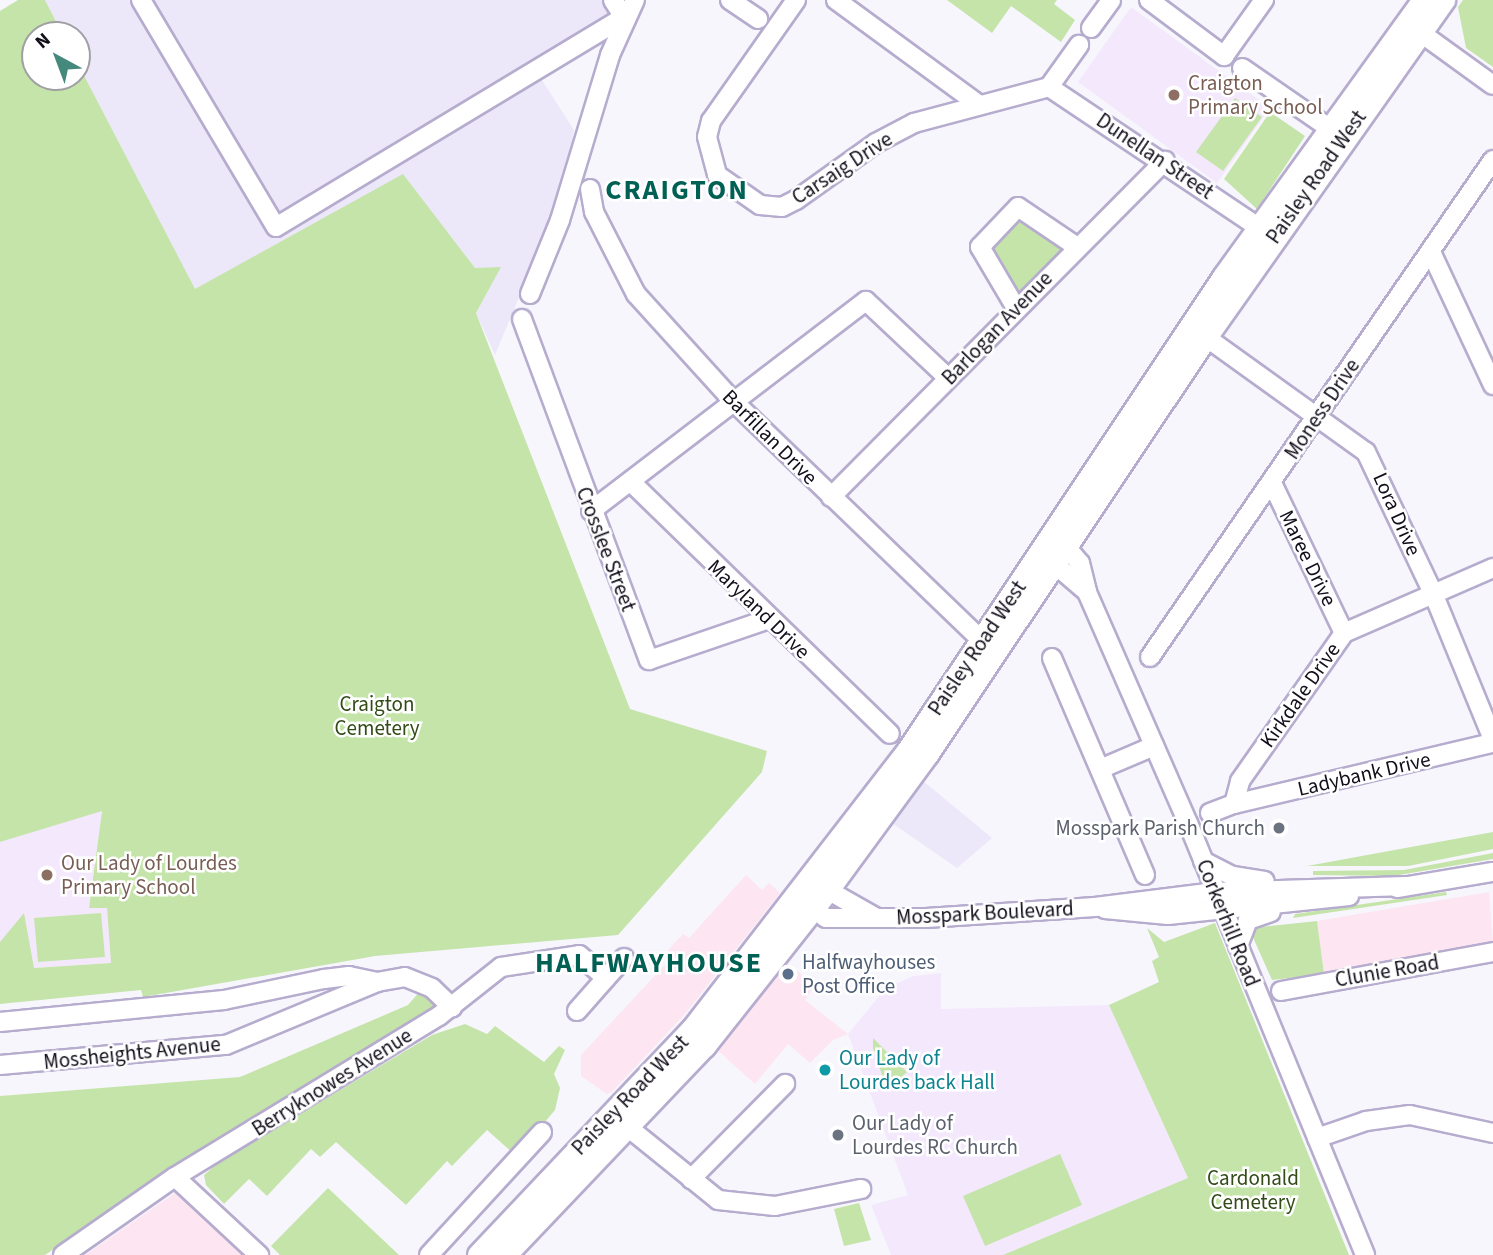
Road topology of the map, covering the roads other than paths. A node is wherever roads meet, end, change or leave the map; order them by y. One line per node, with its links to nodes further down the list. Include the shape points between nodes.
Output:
1 (141, 0): 12 (street, via 276,227)
2 (613, 0): 12 (street)
3 (635, 0): 12 (street)
4 (730, 0): 13 (street)
5 (796, 0): 20 (street, Carsaig Drive, via 711,121 707,137 711,164 737,193 761,205 782,207 876,143 914,124)
6 (836, 0): 20 (street)
7 (1111, 0): 15 (street)
8 (1149, 0): 9 (street, via 1224,56)
9 (1264, 0)
10 (1424, 0): 14 (main road, Paisley Road West)
11 (1443, 0): 14 (main road, Paisley Road West)
12 (624, 17): 28 (street, via 560,220)
13 (758, 19)
14 (1414, 27): 18 (street); 21 (main road, Paisley Road West); 25 (main road, Paisley Road West)
15 (1091, 28)
16 (1079, 45): 19 (street)
17 (1242, 68): 21 (street)
18 (1493, 85)
19 (1049, 87): 20 (street, Carsaig Drive); 23 (street, Dunellan Street)
20 (978, 104)
21 (1329, 128): 25 (main road, Paisley Road West)
22 (1493, 160): 27 (street, Moness Drive)
23 (1166, 161): 25 (street, Dunellan Street); 26 (street, Barlogan Avenue)
24 (590, 189): 34 (street, Barfillan Drive, via 594,212 636,294)
25 (1266, 232): 31 (main road, Paisley Road West)
26 (1077, 247): 29 (street, Barlogan Avenue); 29 (street, via 1018,207 980,247)
27 (1431, 252): 33 (street); 35 (street, Moness Drive)
28 (530, 294)
29 (1016, 308): 32 (street, Barlogan Avenue)
30 (522, 319): 39 (street, Crosslee Street)
31 (1198, 332): 35 (street, Lora Drive); 40 (main road, Paisley Road West)
32 (948, 378): 34 (street, via 866,301); 38 (street, Barlogan Avenue)
33 (1493, 385)
34 (734, 402): 36 (street); 38 (street, Barfillan Drive)
35 (1317, 416): 37 (street, Moness Drive); 42 (street, Lora Drive, via 1366,452 1375,464)
36 (631, 481): 39 (street); 43 (street, Maryland Drive)
37 (1272, 483): 44 (street, Maree Drive); 46 (street, Moness Drive)
38 (831, 497): 45 (street, Barfillan Drive)
39 (591, 511): 43 (street, Crosslee Street, via 649,660)
40 (1055, 548): 45 (main road, Paisley Road West); 50 (street, Corkerhill Road, via 1080,563 1087,592)
41 (1493, 568): 42 (street, Kirkdale Drive)
42 (1433, 593): 44 (street, Kirkdale Drive); 49 (street, Lora Drive)
43 (769, 619): 48 (street, Maryland Drive)
44 (1344, 633): 52 (street, Kirkdale Drive, via 1240,781)
45 (989, 647): 60 (main road, Paisley Road West, via 915,756)
46 (1150, 657)
47 (1052, 658): 51 (street)
48 (890, 734)
49 (1493, 741): 52 (street, Ladybank Drive)
50 (1154, 746): 51 (street); 54 (street, Corkerhill Road)
51 (1100, 769): 56 (street)
52 (1234, 804): 53 (street)
53 (1210, 813)
54 (1203, 860): 57 (street, via 1233,876); 59 (street, Corkerhill Road); 61 (street)
55 (1493, 872): 58 (street, Mosspark Boulevard)
56 (1145, 875)
57 (1307, 886): 58 (street, Mosspark Boulevard); 59 (street, Mosspark Boulevard)
58 (1406, 886): 62 (street, Mosspark Boulevard)
59 (1215, 892): 61 (street, Mosspark Boulevard); 64 (street, Corkerhill Road)
60 (811, 893): 63 (street, Mosspark Boulevard, via 875,917); 76 (main road, Paisley Road West)
61 (1182, 895): 63 (street, Mosspark Boulevard)
62 (1338, 897): 64 (street, Mosspark Boulevard); 65 (street, via 1252,917)
63 (1095, 907): 64 (street, Mosspark Boulevard, via 1168,915)
64 (1223, 911): 65 (street, Corkerhill Road)
65 (1238, 946): 79 (street, Corkerhill Road)
66 (1493, 952): 70 (street, Clunie Road)
67 (624, 958): 68 (street)
68 (606, 978): 71 (street, Berryknowes Avenue, via 579,955 527,960 501,967); 72 (street)
69 (377, 982): 71 (street, Mossheights Avenue, via 405,977 432,988); 73 (street, Mossheights Avenue, via 349,976 223,1000); 74 (street, Mossheights Avenue, via 226,1045)
70 (1281, 991)
71 (452, 1007): 80 (street, Berryknowes Avenue)
72 (577, 1011)
73 (0, 1022)
74 (0, 1065)
75 (785, 1084): 81 (street)
76 (618, 1119): 81 (street); 86 (main road, Paisley Road West); 87 (main road, Paisley Road West)
77 (542, 1132): 85 (street, Paisley Road West)
78 (1493, 1133): 79 (street, via 1410,1115 1366,1121)
79 (1317, 1138): 88 (street, Corkerhill Road)
80 (175, 1177): 83 (street, Berryknowes Avenue); 84 (street)
81 (691, 1179): 82 (street, via 718,1200 775,1206)
82 (861, 1189)
83 (63, 1255)
84 (258, 1255)
85 (429, 1255)
86 (479, 1255)
87 (504, 1255)
88 (1365, 1255)

